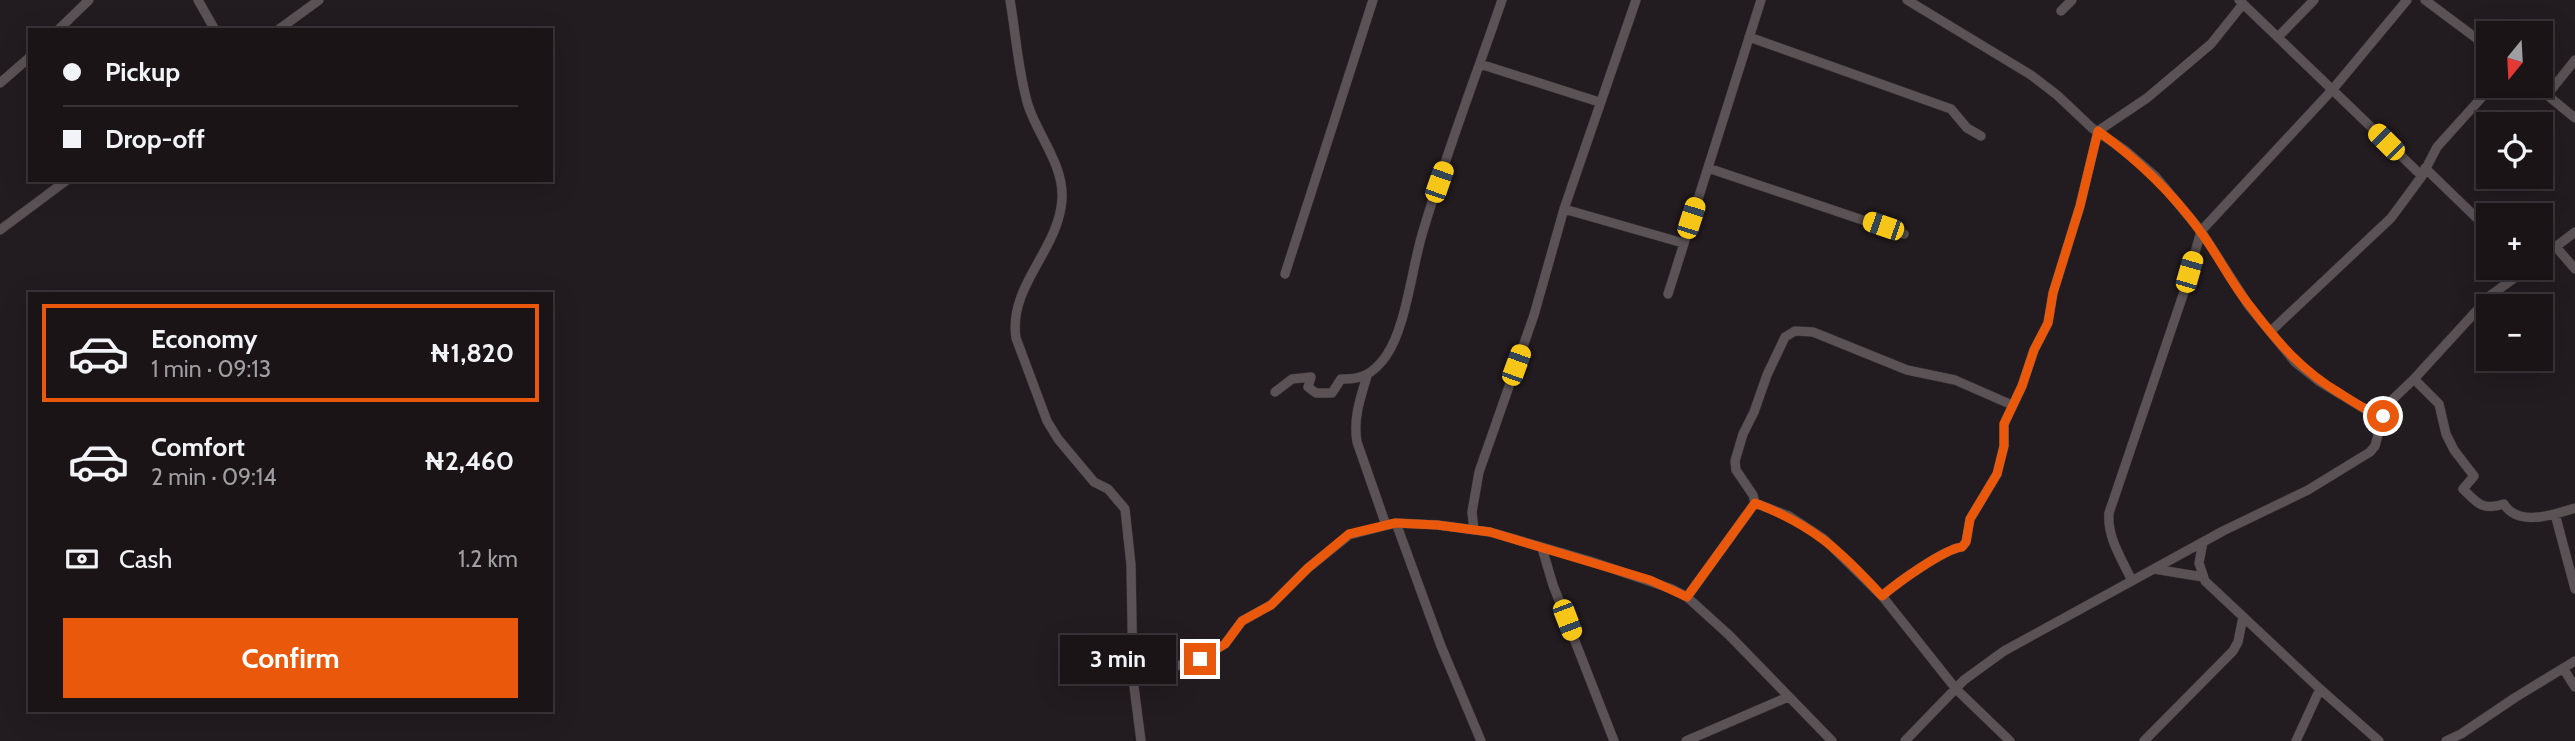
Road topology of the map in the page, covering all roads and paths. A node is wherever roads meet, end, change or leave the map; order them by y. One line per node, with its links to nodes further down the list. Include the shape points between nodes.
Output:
1 (89, 0): 16 (street)
2 (198, 0): 17 (street)
3 (319, 0): 18 (street)
4 (1010, 0): 72 (street, via 1027,101 1055,162 1062,199 1047,247 1017,306 1014,328 1058,439 1094,482 1108,489 1125,509)
5 (1373, 0): 47 (street)
6 (1502, 0): 24 (street)
7 (1636, 0): 30 (street)
8 (1761, 0): 20 (street)
9 (1907, 0): 32 (street, via 2031,75)
10 (2072, 0): 15 (street)
11 (2314, 0): 19 (street)
12 (2407, 0): 27 (street)
13 (2425, 0): 21 (street)
14 (2241, 2): 19 (street); 32 (street, via 2202,52)
15 (2061, 11)
16 (60, 28)
17 (214, 28)
18 (281, 28)
19 (2278, 36): 27 (street)
20 (1749, 37): 33 (street, via 1951,109); 34 (street)
21 (2476, 38)
22 (28, 59): 25 (street)
23 (2575, 60): 26 (street)
24 (1480, 64): 30 (street); 51 (street, via 1423,229 1398,328 1387,354)
25 (0, 83)
26 (2553, 88)
27 (2333, 89): 35 (street); 40 (street)
28 (2481, 98): 35 (street, via 2437,147)
29 (2551, 98): 31 (street)
30 (1599, 102): 37 (street)
31 (2575, 118)
32 (2098, 131): 40 (street, via 2154,176); 54 (street, via 2048,323)
33 (1981, 136)
34 (1708, 168): 42 (street); 43 (street)
35 (2424, 172): 38 (street); 50 (street, via 2391,218)
36 (64, 182): 39 (street)
37 (1564, 209): 43 (street); 60 (street, via 1534,315 1479,472 1472,512)
38 (2476, 218)
39 (0, 230)
40 (2201, 231): 50 (street, via 2249,306); 65 (street, via 2109,513 2112,540)
41 (2575, 232): 44 (street)
42 (1904, 234)
43 (1683, 243): 49 (street)
44 (2556, 247): 45 (street); 46 (street)
45 (2553, 249)
46 (2575, 269)
47 (1285, 274)
48 (2512, 280): 52 (street, via 2491,295)
49 (1668, 294)
50 (2272, 331): 55 (street, via 2295,362 2320,382)
51 (1367, 376): 53 (street, via 1342,379 1332,393 1316,393 1308,387 1311,377 1292,380); 59 (street, via 1356,414 1357,442)
52 (2414, 379): 55 (street); 58 (street, via 2439,404 2446,434 2474,476 2463,489 2478,504 2491,508 2504,504 2521,517)
53 (1275, 392)
54 (2012, 405): 56 (street, via 1955,380 1907,370 1813,332 1795,331 1784,337 1735,461 1735,470); 67 (street, via 2004,424 2000,468 1970,519 1966,542)
55 (2383, 416): 61 (street, via 2370,452 2308,490)
56 (1755, 503): 67 (street, via 1824,538); 68 (street)
57 (2575, 508): 58 (street)
58 (2555, 514): 66 (street)
59 (1391, 524): 60 (street); 72 (street, via 1349,534 1271,605 1242,621 1215,651); 79 (street)
60 (1474, 530): 62 (street)
61 (2203, 542): 63 (street); 64 (street, via 2199,563)
62 (1542, 548): 68 (street, via 1650,580); 80 (street)
63 (2154, 569): 64 (street); 65 (street)
64 (2203, 577): 69 (street)
65 (2132, 581): 74 (street, via 2004,651)
66 (2575, 589)
67 (1882, 596): 74 (street)
68 (1687, 597): 76 (street)
69 (2243, 617): 75 (street); 85 (street, via 2233,651)
70 (2575, 661): 71 (street)
71 (2563, 668): 73 (street); 77 (street, via 2516,696)
72 (1133, 679): 78 (street)
73 (2575, 687)
74 (1956, 689): 83 (street); 84 (street)
75 (2320, 689): 86 (street); 87 (street)
76 (1788, 697): 81 (street); 82 (street)
77 (2463, 738): 88 (street)
78 (1141, 741)
79 (1481, 741)
80 (1614, 741)
81 (1686, 741)
82 (1832, 741)
83 (1905, 741)
84 (2010, 741)
85 (2144, 741)
86 (2296, 741)
87 (2379, 741)
88 (2446, 741)

